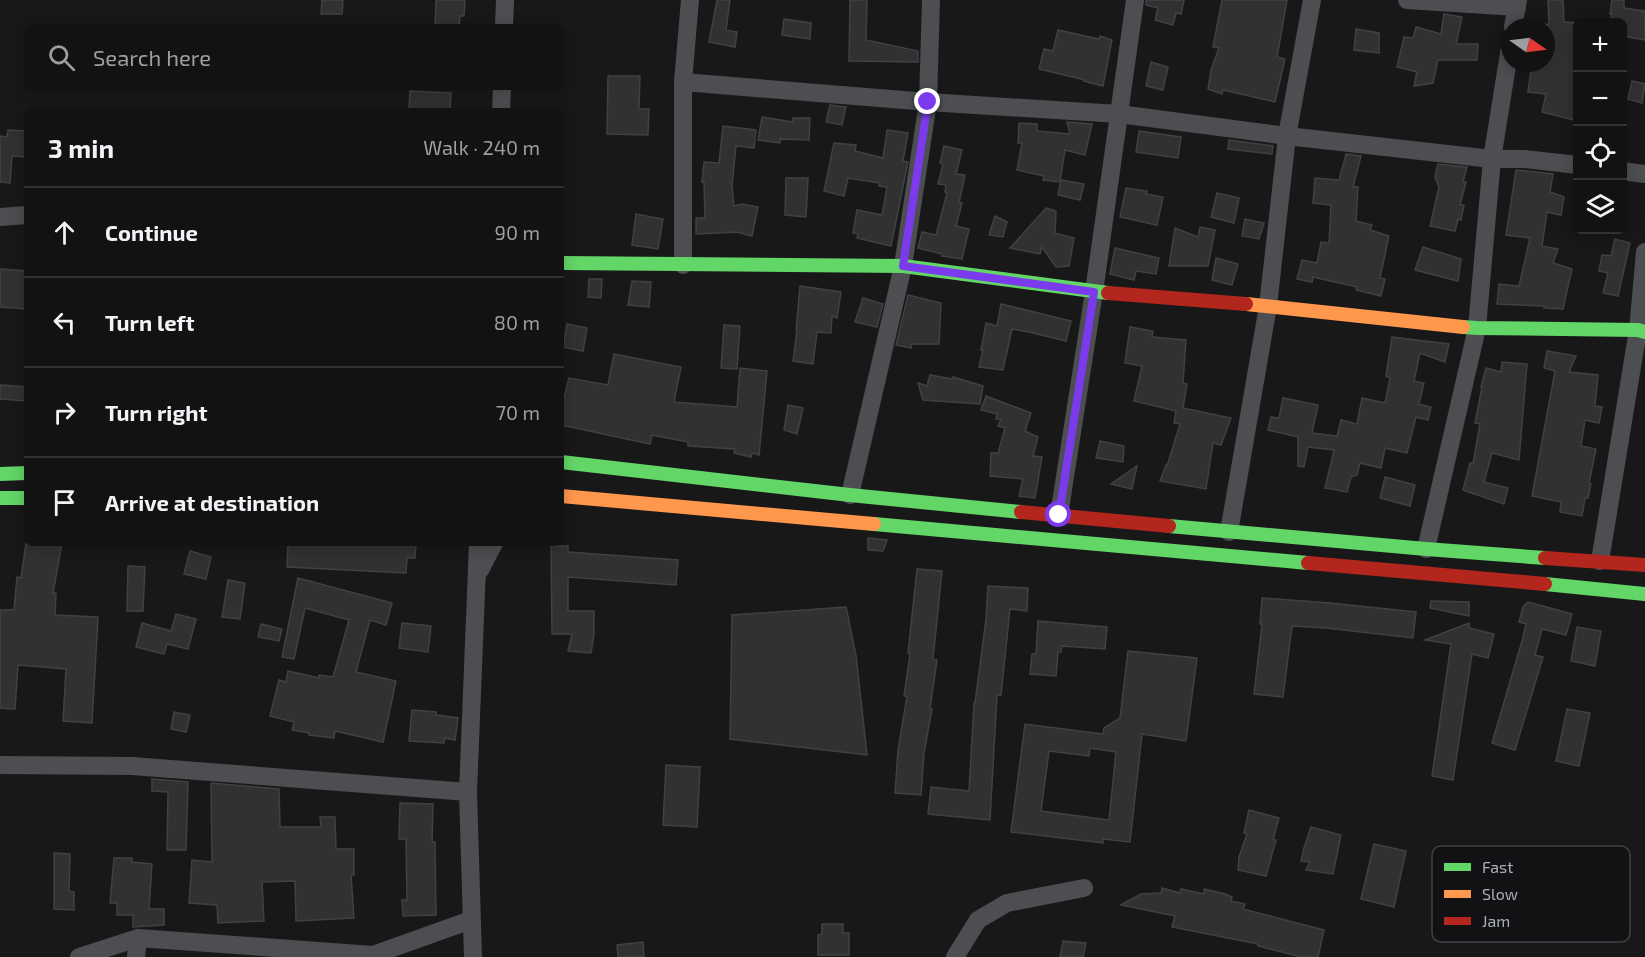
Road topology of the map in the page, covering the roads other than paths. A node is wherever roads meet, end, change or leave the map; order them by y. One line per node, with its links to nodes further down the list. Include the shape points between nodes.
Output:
1 (505, 0): 9 (street)
2 (690, 0): 11 (street)
3 (932, 0): 13 (street)
4 (1135, 0): 15 (street)
5 (1312, 0): 16 (street)
6 (1407, 0): 7 (street)
7 (1517, 3): 8 (street)
8 (1514, 18)
9 (504, 24)
10 (1506, 72): 17 (street)
11 (683, 82): 13 (street); 25 (street)
12 (502, 90): 14 (street)
13 (928, 102): 15 (street); 26 (street)
14 (501, 108)
15 (1119, 114): 16 (street); 27 (street)
16 (1287, 136): 17 (street); 28 (street)
17 (1492, 159): 18 (street); 29 (street)
18 (1573, 164)
19 (1627, 172): 20 (street)
20 (1645, 174)
21 (24, 215): 22 (street)
22 (0, 217)
23 (1645, 252): 30 (street)
24 (564, 263): 25 (main road)
25 (683, 265): 26 (main road)
26 (903, 266): 27 (main road); 34 (street)
27 (1094, 292): 28 (main road); 38 (street)
28 (1268, 306): 29 (main road); 39 (street)
29 (1477, 328): 30 (main road); 42 (street)
30 (1642, 331): 43 (street)
31 (564, 462): 34 (main road)
32 (24, 473): 33 (main road)
33 (0, 474)
34 (850, 495): 38 (main road)
35 (564, 496): 46 (main road)
36 (0, 498): 37 (main road)
37 (24, 498)
38 (1059, 515): 39 (main road)
39 (1229, 532): 42 (main road)
40 (478, 546): 45 (street)
41 (492, 546): 45 (street)
42 (1426, 549): 43 (main road)
43 (1600, 561): 44 (main road)
44 (1645, 565)
45 (476, 577): 48 (street)
46 (1645, 594)
47 (0, 765): 48 (street, via 132,766)
48 (468, 792): 50 (street)
49 (1084, 888): 56 (street, via 1007,903 978,920)
50 (471, 920): 52 (street); 55 (street)
51 (138, 938): 52 (street); 53 (street); 54 (street)
52 (372, 956)
53 (79, 957)
54 (136, 957)
55 (473, 957)
56 (955, 957)

